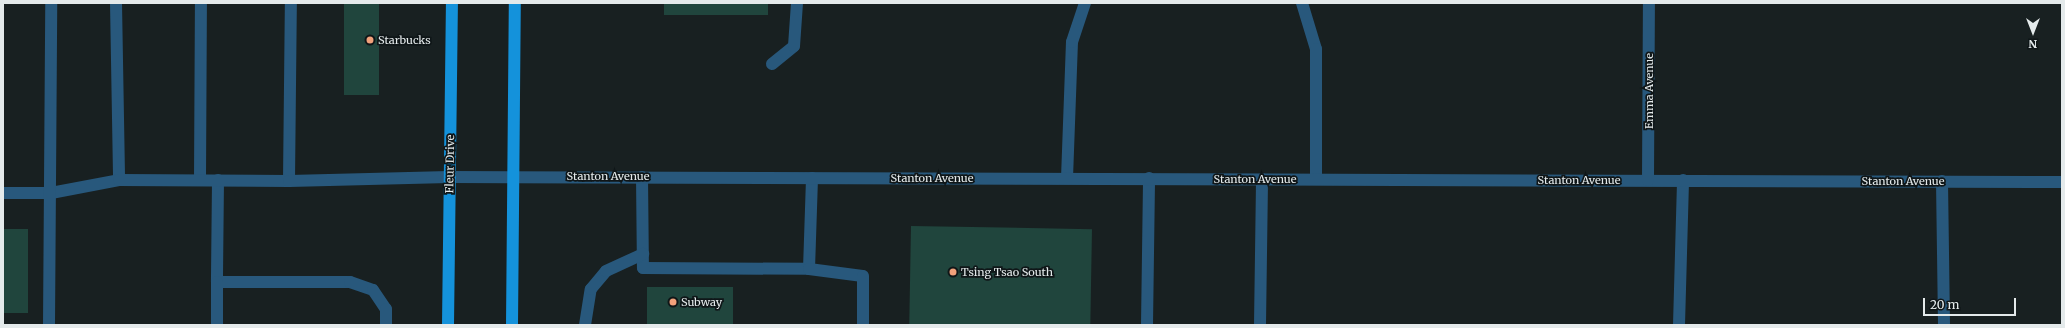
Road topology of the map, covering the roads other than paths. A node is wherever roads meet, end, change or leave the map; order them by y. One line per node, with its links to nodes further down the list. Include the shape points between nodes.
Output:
1 (51, 3): 29 (street)
2 (116, 3): 20 (street)
3 (200, 3): 21 (street)
4 (291, 3): 25 (street)
5 (452, 3): 12 (main road, Fleur Drive)
6 (515, 3): 13 (main road)
7 (797, 3): 11 (street, via 794,46)
8 (1085, 3): 16 (street, via 1072,42)
9 (1302, 3): 19 (street, via 1316,49)
10 (1650, 3): 23 (street, Emma Avenue)
11 (772, 64)
12 (449, 177): 13 (street, Stanton Avenue); 25 (street, Stanton Avenue); 36 (main road, Fleur Drive)
13 (514, 177): 14 (street, Stanton Avenue); 37 (main road)
14 (642, 177): 15 (street, Stanton Avenue); 30 (street)
15 (812, 178): 16 (street, Stanton Avenue); 31 (street)
16 (1067, 178): 17 (street, Stanton Avenue)
17 (1149, 178): 18 (street, Stanton Avenue); 40 (street)
18 (1262, 179): 19 (street, Stanton Avenue); 41 (street)
19 (1316, 179): 23 (street, Stanton Avenue)
20 (119, 180): 21 (street, Stanton Avenue); 29 (street, Stanton Avenue)
21 (200, 180): 22 (street, Stanton Avenue)
22 (218, 180): 25 (street, Stanton Avenue); 32 (street)
23 (1648, 180): 24 (street, Stanton Avenue)
24 (1683, 180): 26 (street, Stanton Avenue); 42 (street)
25 (289, 181)
26 (1942, 181): 27 (street, Stanton Avenue); 43 (street)
27 (2062, 182)
28 (3, 193): 29 (street, Stanton Avenue)
29 (51, 193): 33 (street)
30 (643, 254): 31 (street, via 643,268); 38 (street, via 606,271 591,289)
31 (809, 269): 39 (street, via 863,276)
32 (217, 282): 34 (street); 35 (street, via 350,282 373,290 386,309)
33 (50, 325)
34 (217, 325)
35 (386, 325)
36 (448, 325)
37 (512, 325)
38 (585, 325)
39 (863, 325)
40 (1147, 325)
41 (1260, 325)
42 (1680, 325)
43 (1944, 325)

